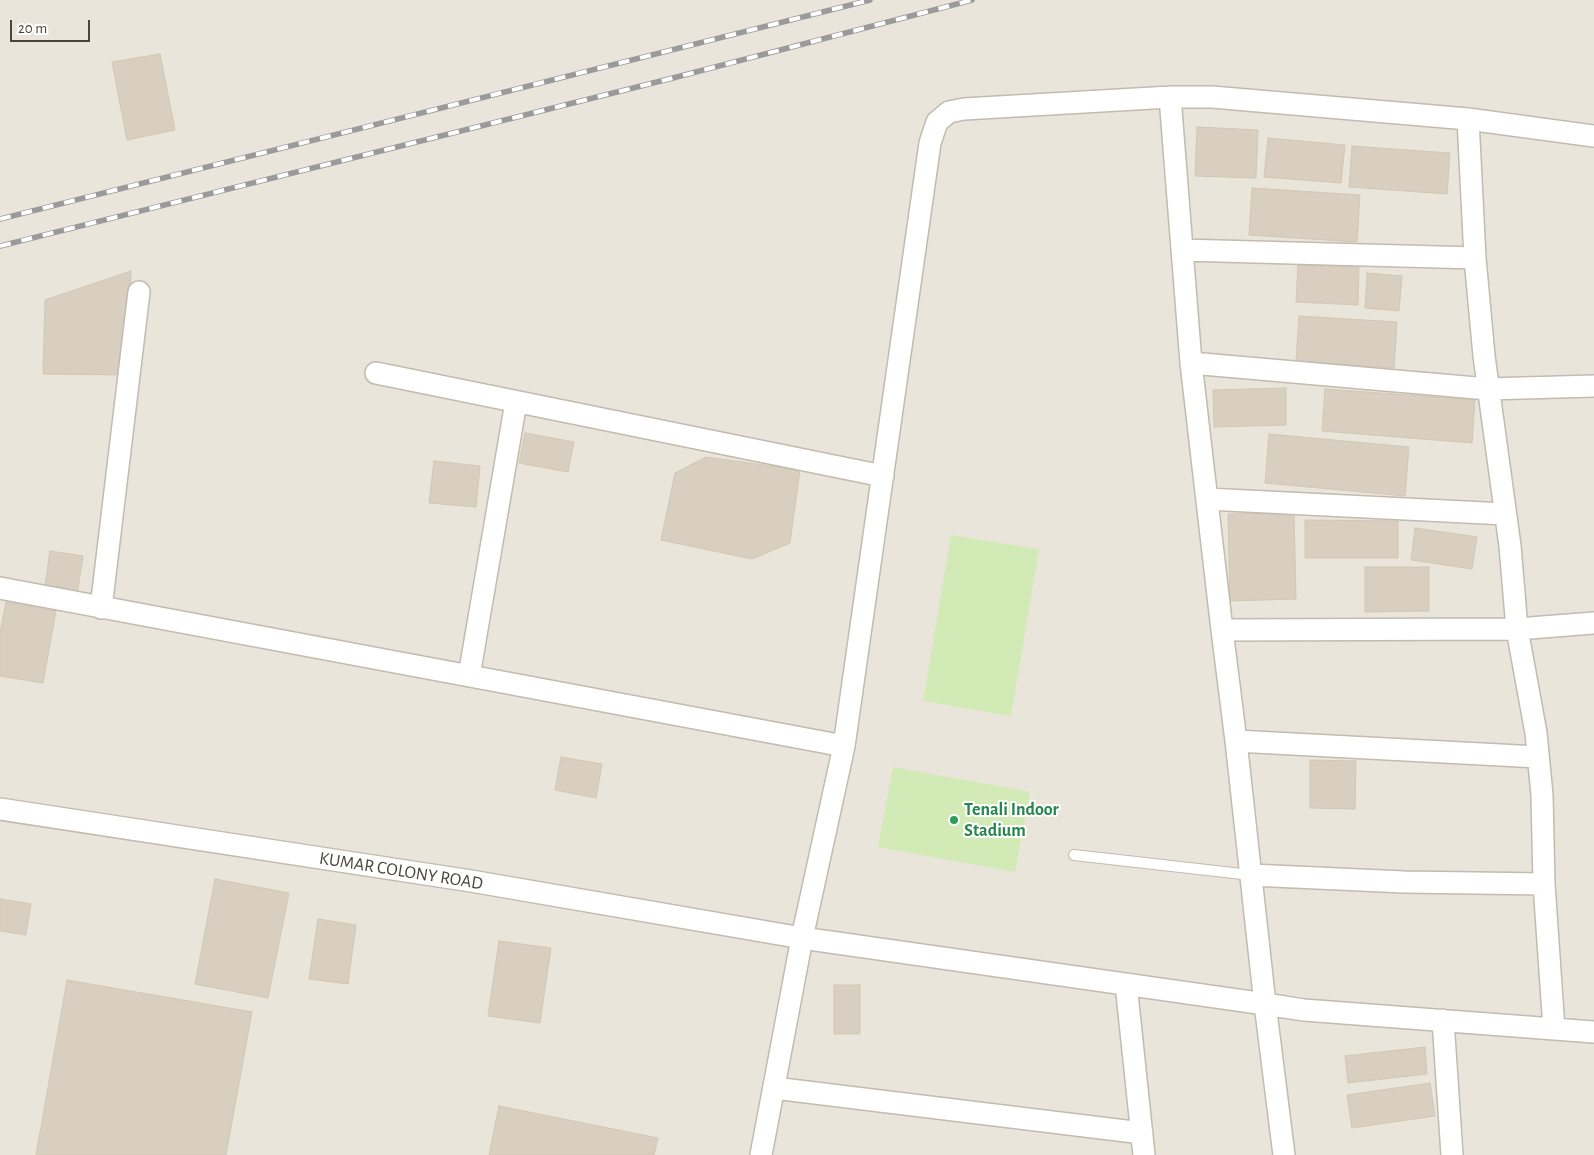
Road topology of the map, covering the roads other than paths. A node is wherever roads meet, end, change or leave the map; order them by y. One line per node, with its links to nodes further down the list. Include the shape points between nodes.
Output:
1 (1170, 97): 2 (street, via 1212,97); 4 (street); 12 (street, via 964,109 949,112 937,122 930,143)
2 (1468, 119): 3 (street); 5 (street)
3 (1594, 136)
4 (1182, 250): 5 (street); 7 (street)
5 (1475, 258): 10 (street)
6 (139, 292): 16 (street)
7 (1191, 363): 10 (street); 13 (street)
8 (376, 373): 11 (street)
9 (1594, 386): 10 (street)
10 (1488, 389): 14 (street)
11 (516, 402): 12 (street); 20 (street)
12 (883, 476): 22 (street)
13 (1206, 499): 14 (street); 19 (street)
14 (1505, 514): 18 (street)
15 (0, 588): 16 (street)
16 (101, 608): 20 (street)
17 (1594, 623): 18 (street)
18 (1518, 629): 19 (street); 23 (street)
19 (1222, 630): 21 (street)
20 (469, 676): 22 (street)
21 (1236, 741): 23 (street); 26 (street)
22 (844, 746): 28 (street)
23 (1538, 757): 27 (street)
24 (0, 809): 28 (street, KUMAR COLONY ROAD, via 471,881)
25 (1074, 855): 26 (lane)
26 (1251, 875): 27 (street); 30 (street)
27 (1544, 884): 32 (street)
28 (802, 938): 29 (street, KUMAR COLONY ROAD); 34 (street)
29 (1126, 984): 30 (street, KUMAR COLONY ROAD); 35 (street)
30 (1264, 1004): 31 (street, KUMAR COLONY ROAD); 38 (street)
31 (1443, 1020): 32 (street, KUMAR COLONY ROAD); 39 (street)
32 (1554, 1029): 33 (street, KUMAR COLONY ROAD)
33 (1594, 1032)
34 (774, 1088): 35 (street); 36 (street)
35 (1142, 1133): 37 (street)
36 (761, 1155)
37 (1144, 1155)
38 (1284, 1155)
39 (1452, 1155)

